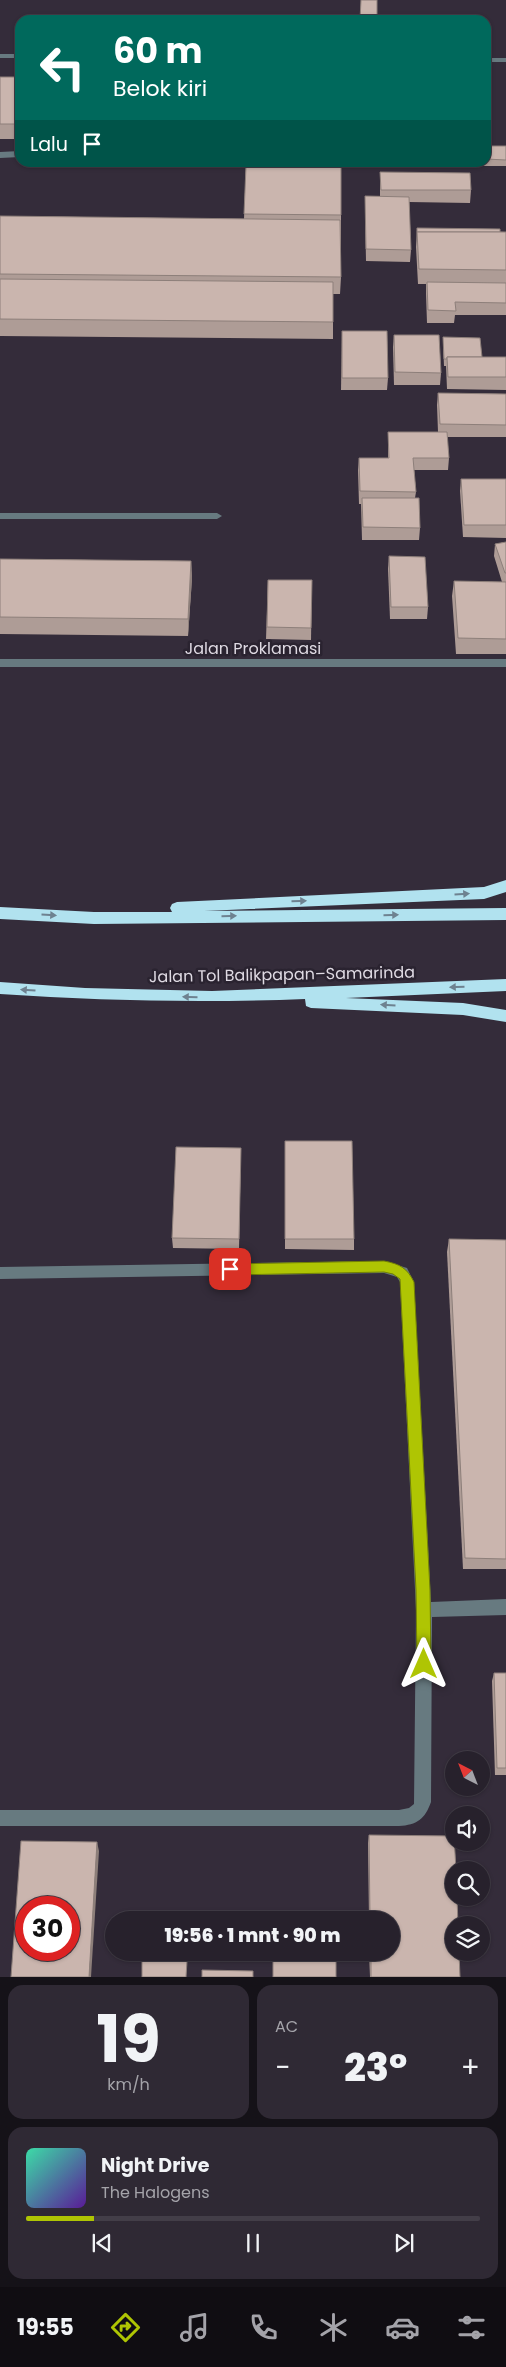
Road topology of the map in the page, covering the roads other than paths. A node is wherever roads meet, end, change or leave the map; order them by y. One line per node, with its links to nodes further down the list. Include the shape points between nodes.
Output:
1 (0, 56): 2 (street)
2 (15, 56)
3 (491, 60): 4 (street)
4 (506, 60)
5 (15, 154): 6 (street)
6 (0, 155)
7 (0, 516): 8 (street)
8 (217, 516)
9 (0, 663): 10 (street, Jalan Proklamasi)
10 (506, 663)
11 (506, 886): 14 (highway, one-way to 11, via 211,905 484,893)
12 (0, 913): 14 (highway, one-way to 14)
13 (506, 914): 14 (highway, one-way to 13)
14 (94, 918)
15 (506, 985): 17 (highway, Jalan Tol Balikpapan–Samarinda, one-way to 17)
16 (0, 988): 17 (highway, Jalan Tol Balikpapan–Samarinda, one-way to 16)
17 (212, 997): 18 (highway, one-way to 17, via 463,1009)
18 (506, 1016)
19 (0, 1273): 21 (street, via 384,1267 402,1272 408,1282)
20 (506, 1607): 21 (street)
21 (424, 1610): 22 (street, via 423,1802 420,1812 415,1815 389,1818)
22 (0, 1818)

